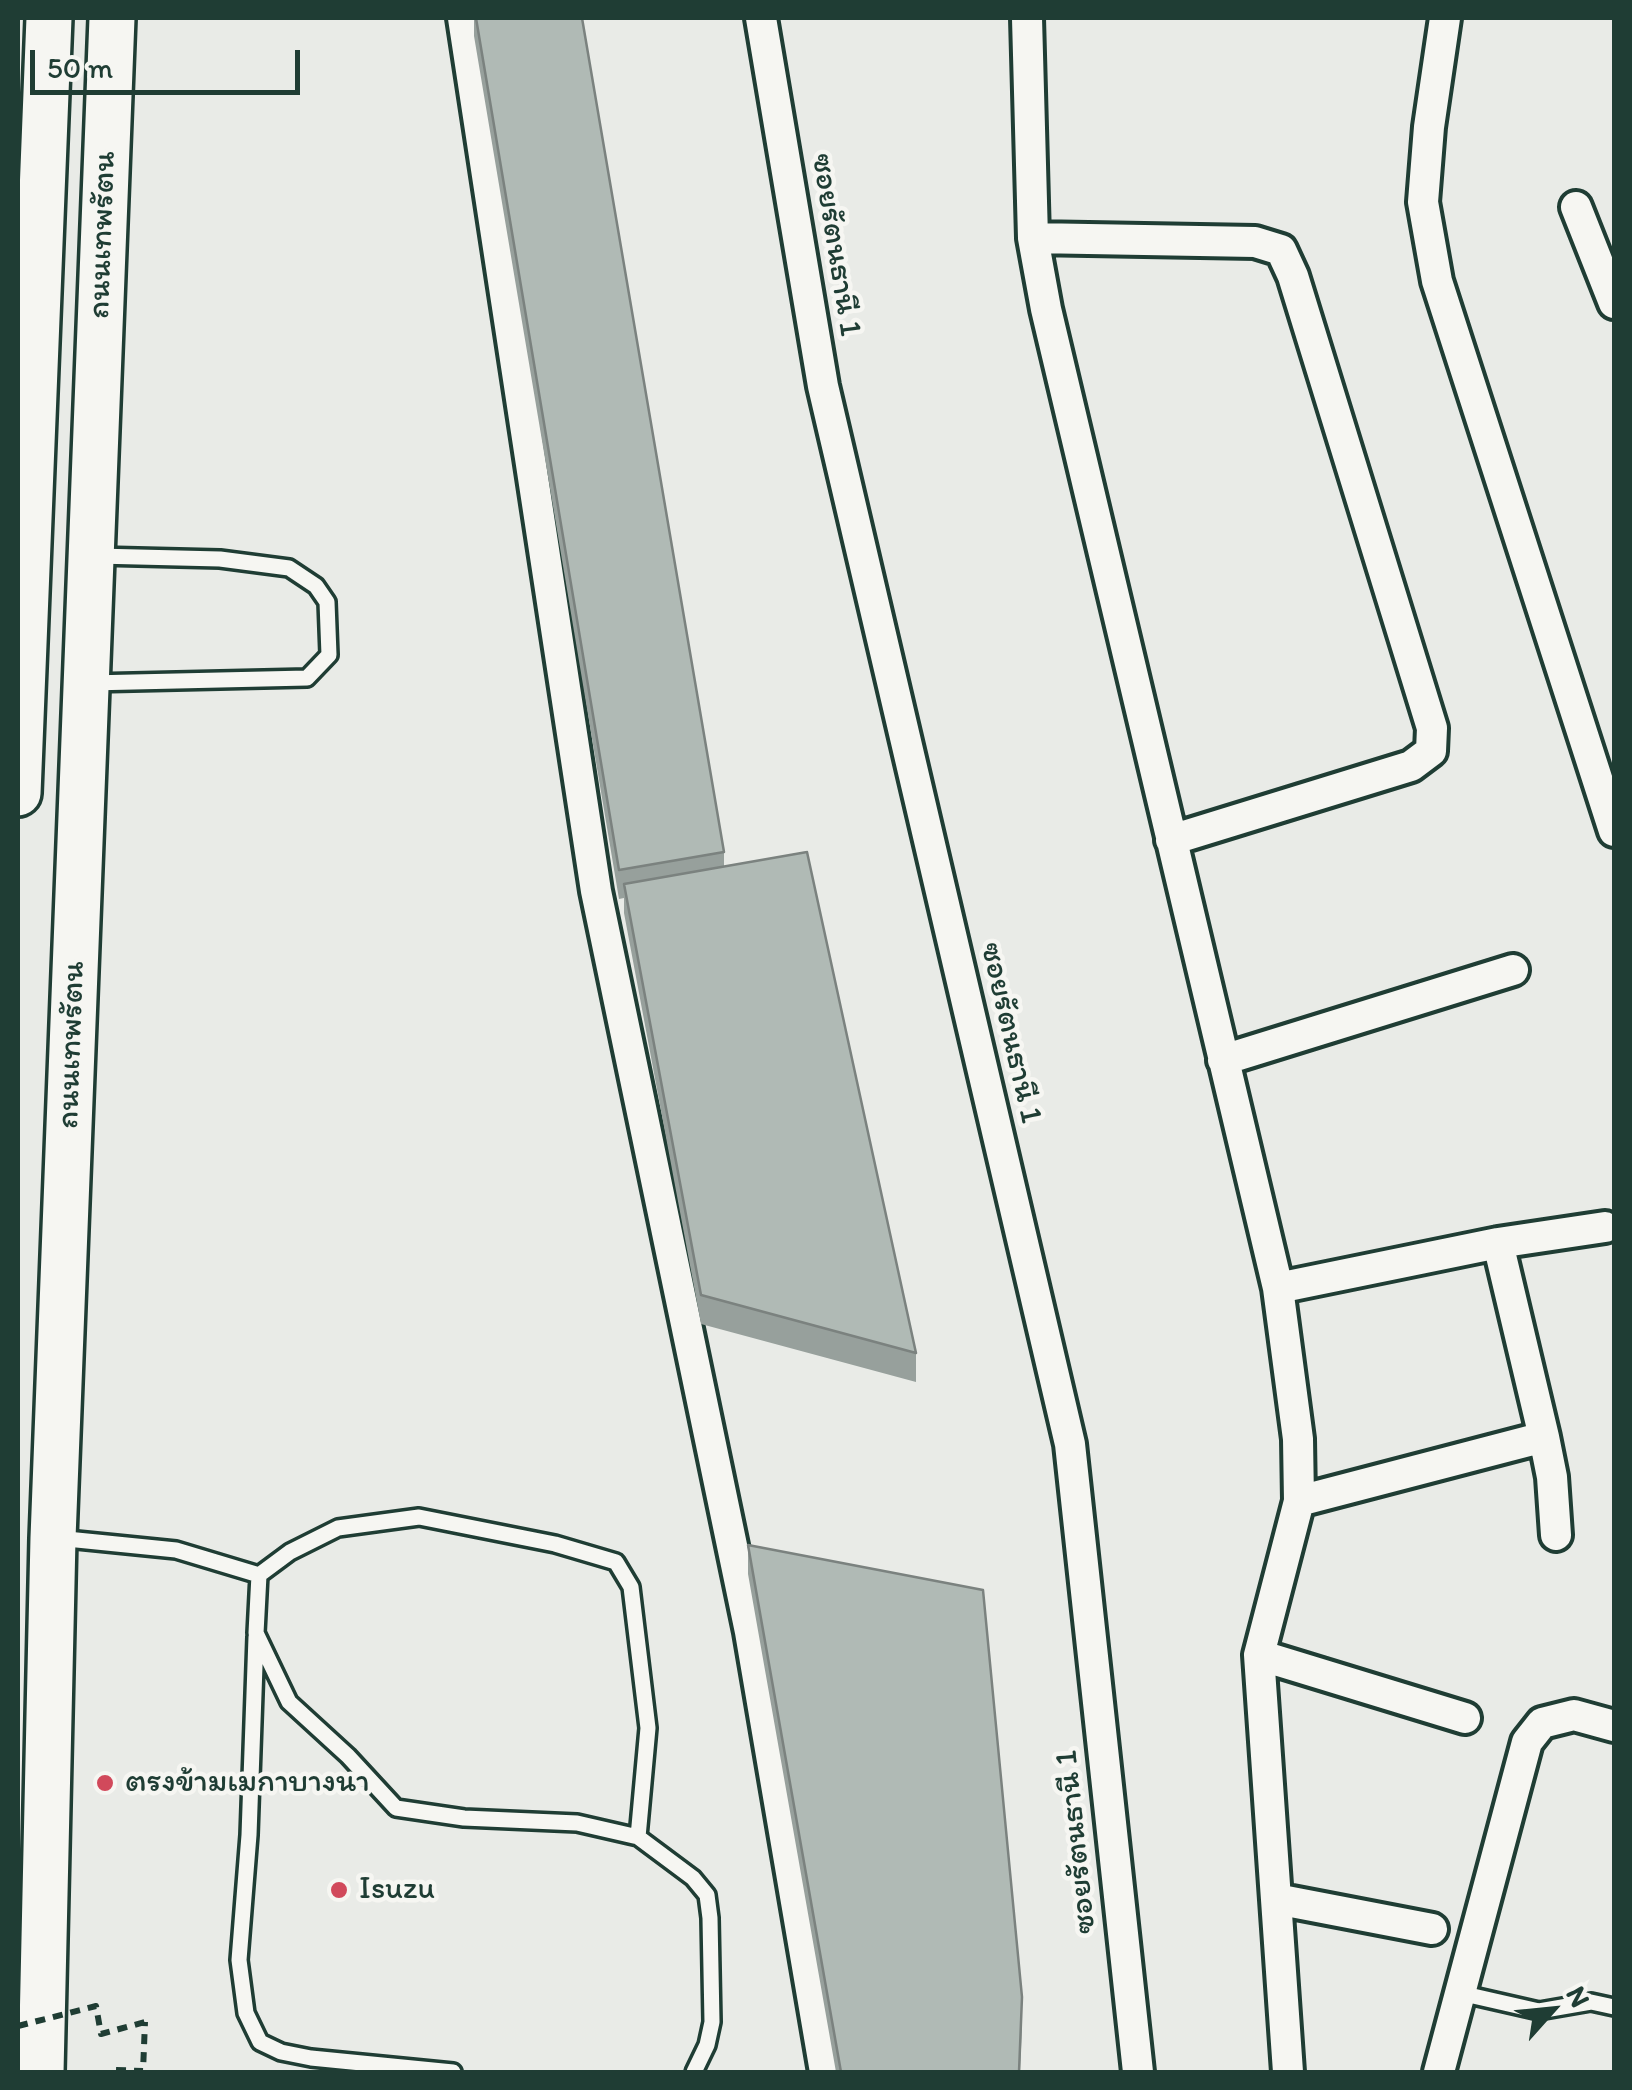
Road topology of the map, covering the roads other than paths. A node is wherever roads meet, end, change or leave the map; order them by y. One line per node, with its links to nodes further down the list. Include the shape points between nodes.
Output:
1 (48, 18): 12 (main road)
2 (112, 18): 10 (main road, ถนนเทพรัตน)
3 (464, 18): 38 (street, via 596,891 750,1632)
4 (762, 18): 39 (street, ซอยรัตนธานี 1, via 823,386 1070,1444)
5 (1027, 18): 8 (street)
6 (1445, 18): 13 (street, via 1423,202 1437,281)
7 (1576, 207): 9 (street)
8 (1033, 238): 15 (street); 15 (street, via 1255,242 1281,250 1432,728 1431,751 1411,766)
9 (1614, 303)
10 (91, 556): 11 (main road, ถนนเทพรัตน); 11 (lane, via 289,568 327,602 330,655 307,678)
11 (86, 683): 24 (main road, ถนนเทพรัตน)
12 (18, 794)
13 (1610, 794): 14 (street)
14 (1614, 832)
15 (1171, 840): 17 (street)
16 (1513, 970): 17 (street)
17 (1223, 1060): 20 (street)
18 (1605, 1227): 19 (street)
19 (1498, 1243): 20 (street); 21 (street)
20 (1278, 1288): 22 (street, via 1298,1439)
21 (1544, 1437): 22 (street); 23 (street)
22 (1299, 1501): 27 (street)
23 (1556, 1535)
24 (53, 1538): 25 (lane, via 176,1550); 35 (main road, ถนนเทพรัตน)
25 (259, 1575): 26 (lane); 30 (lane, via 338,1528 419,1516 616,1562 631,1587 648,1728)
26 (256, 1633): 30 (lane, via 290,1702 396,1808 577,1823); 36 (lane, via 240,1960 246,2013 260,2042 282,2052)
27 (1258, 1655): 28 (street); 31 (street)
28 (1465, 1718)
29 (1614, 1726): 33 (street, via 1574,1715 1542,1723 1526,1742)
30 (638, 1837): 37 (lane, via 707,1895 712,2022)
31 (1276, 1899): 32 (street); 40 (street)
32 (1432, 1929)
33 (1460, 1993): 34 (lane, via 1538,2011 1591,2002); 41 (street)
34 (1614, 2007)
35 (41, 2072)
36 (453, 2072)
37 (694, 2072)
38 (826, 2072)
39 (1138, 2072)
40 (1288, 2072)
41 (1439, 2072)

